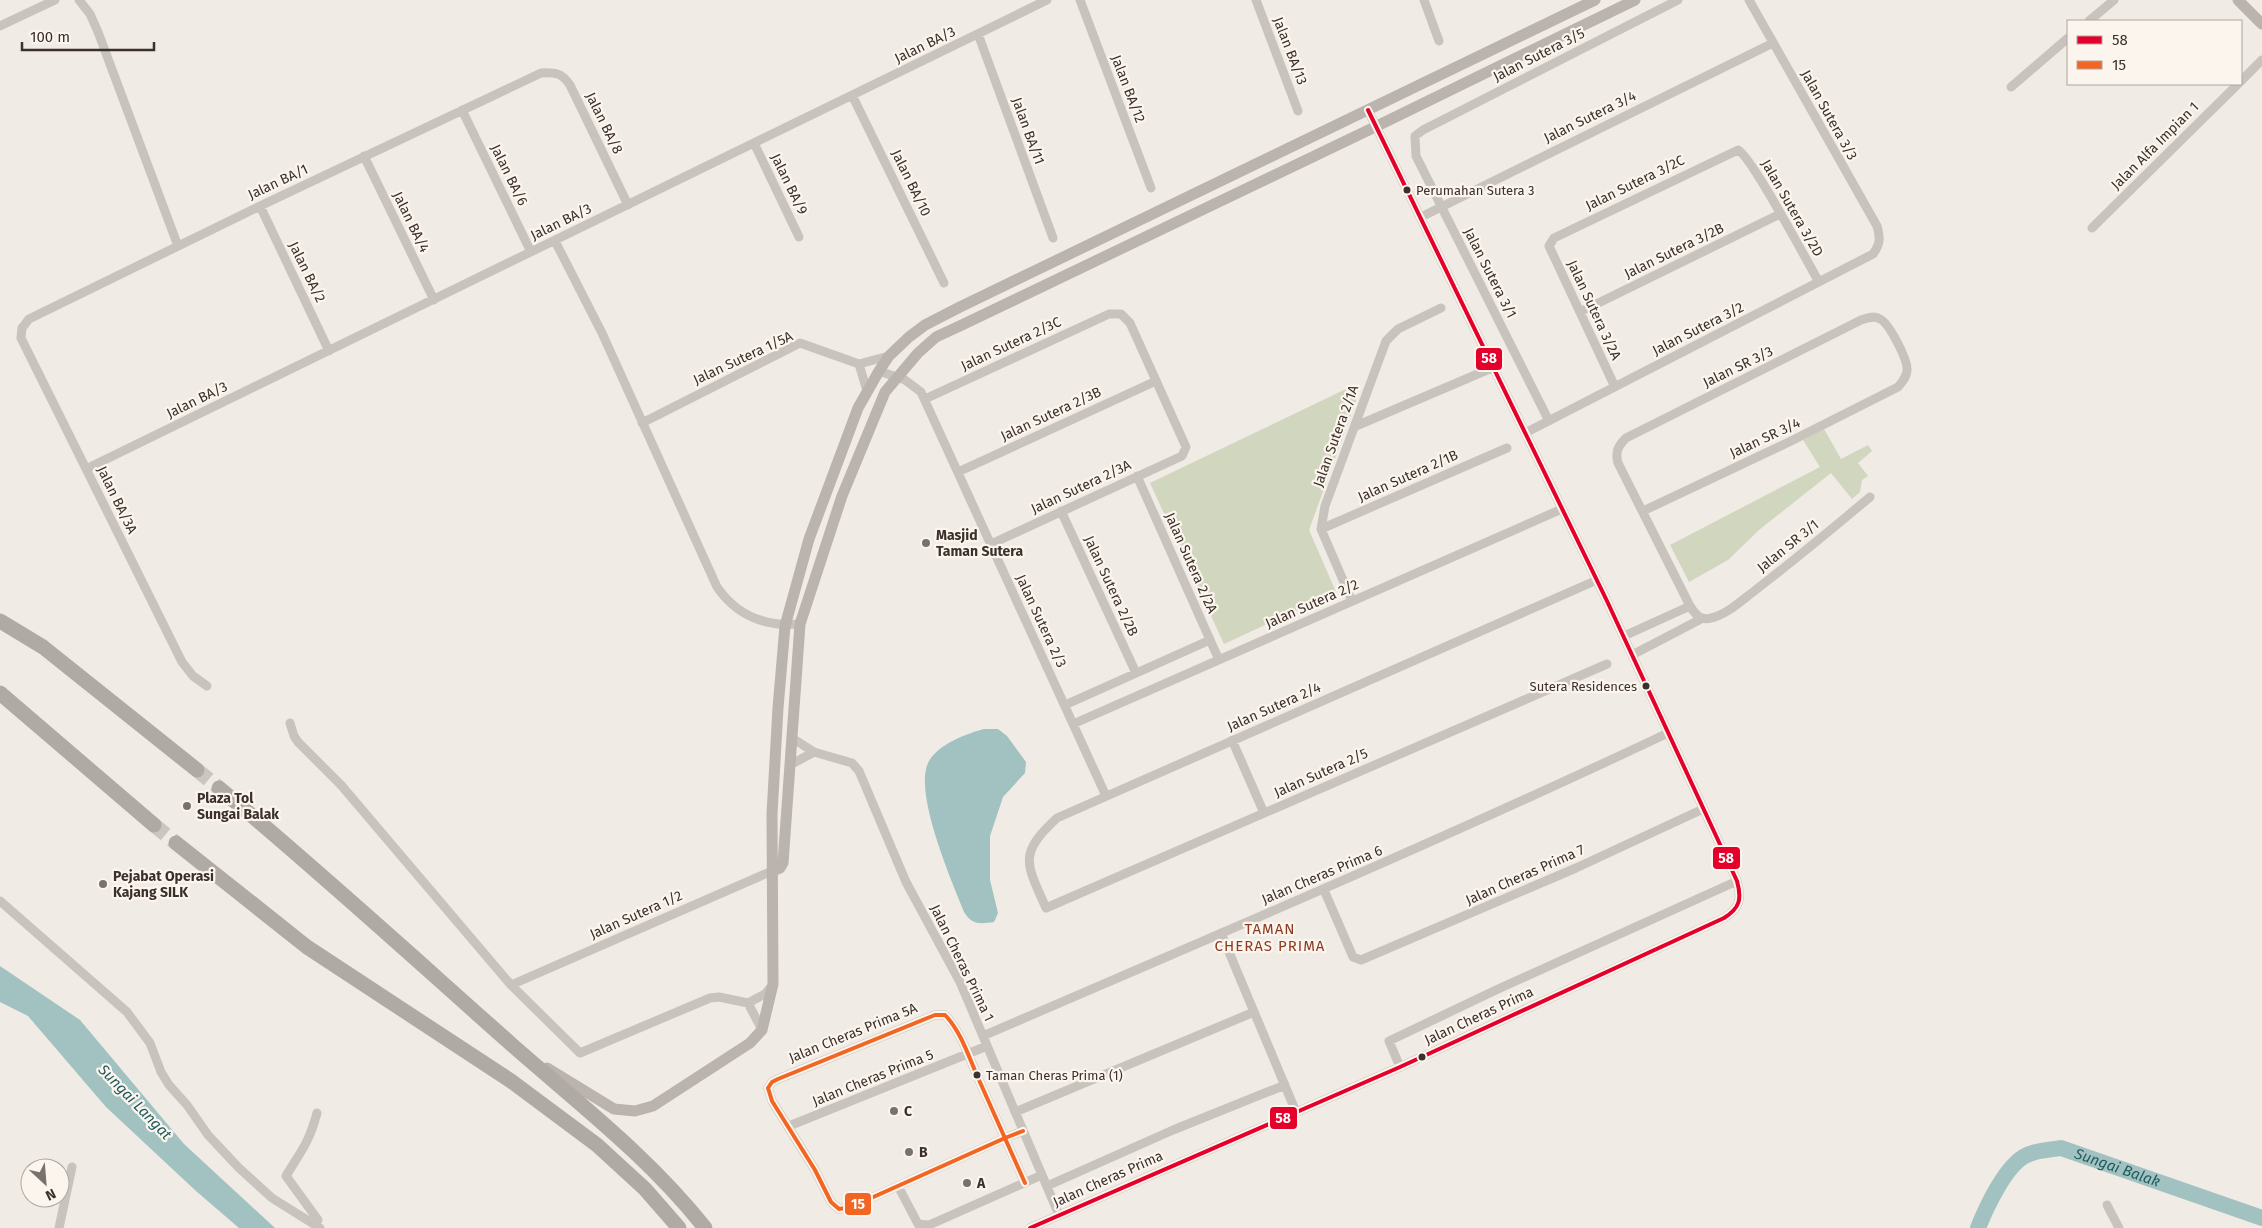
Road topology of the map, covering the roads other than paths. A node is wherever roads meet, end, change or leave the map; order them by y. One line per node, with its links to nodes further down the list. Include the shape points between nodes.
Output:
1 (55, 0): 15 (street)
2 (79, 0): 45 (street, via 98,32)
3 (1048, 0): 16 (street, Jalan BA/3)
4 (1080, 0): 34 (street, Jalan BA/12)
5 (1256, 0): 28 (street, Jalan BA/13)
6 (1424, 0): 18 (street)
7 (1596, 0): 27 (street)
8 (1635, 0): 29 (street)
9 (1678, 0): 30 (street, Jalan Sutera 3/5)
10 (1749, 0): 19 (street, Jalan Sutera 3/3)
11 (2114, 0): 13 (street)
12 (2238, 0): 14 (street)
13 (2089, 20)
14 (2262, 24)
15 (0, 26)
16 (978, 34): 25 (street, Jalan BA/3); 42 (street, Jalan BA/11)
17 (2067, 39): 24 (street)
18 (1439, 41)
19 (1773, 43): 37 (street, Jalan Sutera 3/4); 44 (street, Jalan Sutera 3/3, via 1877,226)
20 (2262, 60): 22 (street)
21 (541, 73): 26 (street, Jalan BA/1); 35 (street, Jalan BA/8, via 553,72 564,76 570,85)
22 (2242, 80)
23 (2237, 85): 40 (street, Jalan Alfa Impian 1)
24 (2011, 87)
25 (852, 95): 31 (street, Jalan BA/3); 49 (street, Jalan BA/10)
26 (462, 110): 33 (street, Jalan BA/1); 47 (street, Jalan BA/6)
27 (1368, 110): 29 (street); 56 (street, via 960,307 925,325)
28 (1298, 111)
29 (1377, 126): 39 (street); 60 (street, via 936,338)
30 (1414, 136): 37 (street, Jalan Sutera 3/1, via 1416,156)
31 (754, 143): 35 (street, Jalan BA/3); 41 (street, Jalan BA/9)
32 (1738, 150): 38 (street, Jalan Sutera 3/2D, via 1744,153); 46 (street, Jalan Sutera 3/2C, via 1554,238)
33 (364, 156): 36 (street, Jalan BA/1); 50 (street, Jalan BA/4)
34 (1151, 188)
35 (628, 205): 43 (street, Jalan BA/3)
36 (260, 206): 45 (street, Jalan BA/1); 55 (street, Jalan BA/2)
37 (1441, 207): 39 (street, Jalan Sutera 3/4); 65 (street, Jalan Sutera 3/1)
38 (1780, 214): 48 (street, Jalan Sutera 3/2D); 52 (street, Jalan Sutera 3/2B)
39 (1421, 217): 58 (street)
40 (2092, 228)
41 (800, 236)
42 (1053, 238)
43 (554, 241): 47 (street, Jalan BA/3); 66 (street, via 602,334)
44 (1879, 245): 48 (street, Jalan Sutera 3/2, via 1874,254)
45 (178, 246): 53 (street, Jalan BA/1)
46 (1549, 246): 52 (street, Jalan Sutera 3/2A)
47 (531, 252): 50 (street, Jalan BA/3)
48 (1819, 282): 62 (street, Jalan Sutera 3/2)
49 (944, 283)
50 (434, 300): 55 (street, Jalan BA/3)
51 (1441, 308): 67 (street, Jalan Sutera 2/1A, via 1391,334)
52 (1580, 312): 62 (street, Jalan Sutera 3/2A)
53 (29, 319): 70 (street, Jalan BA/3A, via 22,328 21,338)
54 (1881, 319): 76 (street, Jalan SR 3/4, via 1905,358 1908,369 1898,387); 76 (street, Jalan SR 3/3, via 1861,320 1626,438 1616,454 1618,463)
55 (329, 351): 70 (street, Jalan BA/3)
56 (889, 356): 57 (street); 59 (street)
57 (859, 364): 63 (street); 66 (street, Jalan Sutera 1/5A, via 800,343)
58 (1494, 367): 67 (street); 68 (street)
59 (879, 371): 60 (street, Jalan Sutera 2/3); 63 (street)
60 (896, 377): 64 (street, Jalan Sutera 2/3, via 915,385); 84 (street, via 885,392 854,464)
61 (1156, 381): 64 (street, Jalan Sutera 2/3C, via 1130,323 1121,314 1109,314); 71 (street, Jalan Sutera 2/3B); 72 (street, Jalan Sutera 2/3A, via 1186,447 1182,456)
62 (1615, 387): 65 (street, Jalan Sutera 3/2)
63 (867, 391): 85 (street, via 809,539)
64 (924, 400): 71 (street, Jalan Sutera 2/3)
65 (1549, 421): 68 (street, Jalan Sutera 3/2)
66 (642, 423): 85 (street, via 726,600 750,618)
67 (1356, 426): 77 (street, Jalan Sutera 2/1A, via 1325,506)
68 (1525, 433): 74 (street)
69 (1507, 448): 77 (street, Jalan Sutera 2/1B)
70 (86, 469): 92 (street, Jalan BA/3A, via 182,662)
71 (958, 472): 78 (street, Jalan Sutera 2/3)
72 (1137, 476): 75 (street, Jalan Sutera 2/3A); 87 (street, Jalan Sutera 2/2A)
73 (1870, 497): 82 (street, Jalan SR 3/1, via 1795,560 1721,614)
74 (1562, 509): 79 (street); 80 (street, Jalan Sutera 2/2)
75 (1062, 511): 78 (street, Jalan Sutera 2/3A); 91 (street, Jalan Sutera 2/2B)
76 (1643, 511): 81 (street)
77 (1321, 529): 80 (street)
78 (990, 544): 94 (street, Jalan Sutera 2/3)
79 (1597, 580): 86 (street); 99 (street, Jalan Sutera 2/4)
80 (1352, 601): 89 (street, Jalan Sutera 2/2)
81 (1690, 606): 82 (street); 86 (street)
82 (1701, 619): 88 (street)
83 (0, 621): 102 (highway, via 42,647)
84 (800, 624): 85 (street); 98 (street)
85 (786, 626): 109 (street, via 772,814)
86 (1624, 636): 88 (street)
87 (1210, 640): 89 (street, Jalan Sutera 2/2A); 91 (street)
88 (1632, 655): 97 (street)
89 (1219, 660): 96 (street, Jalan Sutera 2/2)
90 (1606, 664): 106 (street, Jalan Sutera 2/5)
91 (1136, 673): 94 (street)
92 (207, 686)
93 (0, 693): 107 (highway)
94 (1065, 704): 96 (street, Jalan Sutera 2/3)
95 (290, 723): 116 (street, via 298,742 341,785)
96 (1074, 724): 104 (street, Jalan Sutera 2/3)
97 (1668, 733): 105 (street); 111 (street, Jalan Cheras Prima 6)
98 (792, 738): 100 (street, Jalan Cheras Prima 1); 101 (street)
99 (1232, 740): 104 (street, Jalan Sutera 2/4); 106 (street)
100 (814, 752): 101 (street); 120 (street, Jalan Cheras Prima 1, via 852,763 859,771 906,882 960,982)
101 (790, 765): 109 (street, via 783,863)
102 (197, 770)
103 (219, 788): 121 (highway, via 292,848)
104 (1106, 796): 113 (street, Jalan Sutera 2/4, via 1057,818 1031,846 1028,859 1031,873)
105 (1703, 809): 110 (street); 111 (street, Jalan Cheras Prima 7, via 1464,918 1362,960 1356,960)
106 (1264, 813): 113 (street, Jalan Sutera 2/5)
107 (154, 825)
108 (176, 843): 140 (highway, via 308,947 511,1081 597,1145 645,1189)
109 (772, 871): 115 (street); 116 (street, Jalan Sutera 1/2)
110 (1737, 881): 124 (street, Jalan Cheras Prima, via 1740,902 1734,912 1724,918); 124 (street, via 1388,1041)
111 (1324, 890): 114 (street, Jalan Cheras Prima 6)
112 (0, 901): 139 (street, via 128,1012 150,1043 169,1085 239,1168 272,1198)
113 (1046, 908)
114 (1221, 933): 118 (street); 120 (street, Jalan Cheras Prima 6)
115 (773, 984): 117 (street, via 765,994); 119 (street)
116 (511, 985): 117 (street, via 580,1053 710,998)
117 (748, 1004): 119 (street)
118 (1254, 1012): 125 (street); 126 (street)
119 (762, 1030): 121 (street, via 750,1043 661,1101 635,1111 614,1109)
120 (983, 1036): 122 (street, Jalan Cheras Prima 1)
121 (512, 1045): 142 (highway, via 636,1152)
122 (987, 1046): 123 (street, Jalan Cheras Prima 5); 126 (street, Jalan Cheras Prima 1)
123 (967, 1054): 129 (street, Jalan Cheras Prima 5); 129 (street, Jalan Cheras Prima 5A, via 957,1027 945,1015 935,1015 772,1082 769,1094); 131 (street)
124 (1400, 1067): 127 (street, Jalan Cheras Prima)
125 (1285, 1086): 127 (street); 136 (street, via 1173,1130)
126 (1015, 1112): 130 (street, Jalan Cheras Prima 1)
127 (1296, 1112): 138 (street, Jalan Cheras Prima)
128 (317, 1113): 139 (street, via 303,1153 286,1176)
129 (789, 1126): 135 (street, via 831,1202 839,1209)
130 (1023, 1131): 131 (street); 133 (street, Jalan Cheras Prima 1)
131 (1005, 1138): 134 (street); 135 (street)
132 (72, 1167): 141 (street)
133 (1042, 1175): 134 (street); 136 (street, Jalan Cheras Prima 1)
134 (1025, 1183): 135 (street, via 923,1226 914,1219)
135 (898, 1186)
136 (1047, 1186): 138 (street, Jalan Cheras Prima 1)
137 (2108, 1205): 144 (street)
138 (1056, 1222): 143 (street, Jalan Cheras Prima)
139 (319, 1224)
140 (677, 1227)
141 (59, 1228)
142 (705, 1228)
143 (1030, 1228)
144 (2119, 1228)

